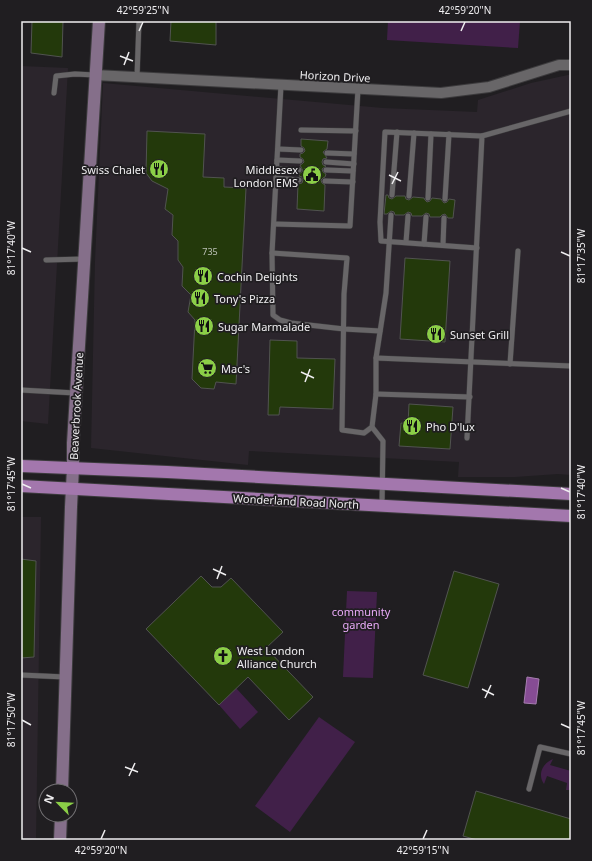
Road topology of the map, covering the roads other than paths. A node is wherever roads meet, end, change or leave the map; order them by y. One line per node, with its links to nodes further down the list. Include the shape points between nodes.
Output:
1 (99, 21): 4 (street, Beaverbrook Avenue)
2 (139, 21): 5 (lane)
3 (571, 64): 7 (street, Horizon Drive, via 559,65 481,88 441,92)
4 (95, 75): 5 (street, Horizon Drive); 8 (lane, via 56,76); 50 (street, Beaverbrook Avenue)
5 (137, 77): 6 (street, Horizon Drive)
6 (281, 85): 7 (street, Horizon Drive); 17 (lane)
7 (358, 89): 11 (lane)
8 (54, 93)
9 (571, 111): 16 (lane)
10 (301, 130): 11 (lane)
11 (356, 131): 20 (lane)
12 (397, 132): 13 (lane); 33 (lane); 42 (lane, via 385,132 380,222 381,241)
13 (414, 133): 14 (lane); 34 (lane)
14 (431, 134): 15 (lane); 35 (lane)
15 (449, 134): 16 (lane); 36 (lane)
16 (482, 136): 46 (lane)
17 (278, 148): 18 (lane); 21 (lane)
18 (301, 150)
19 (327, 153): 20 (lane)
20 (354, 154): 24 (lane)
21 (277, 160): 22 (lane); 25 (lane)
22 (300, 161)
23 (326, 162): 24 (lane)
24 (354, 164): 28 (lane)
25 (277, 169): 26 (lane); 29 (lane)
26 (299, 170)
27 (326, 170): 28 (lane)
28 (353, 171): 32 (lane)
29 (276, 178): 30 (lane); 41 (lane)
30 (299, 180)
31 (325, 181): 32 (lane)
32 (353, 182): 41 (lane, via 350,226)
33 (392, 195)
34 (409, 196)
35 (428, 198)
36 (446, 199)
37 (391, 215): 42 (lane)
38 (408, 216): 43 (lane)
39 (426, 217): 44 (lane)
40 (444, 218): 45 (lane)
41 (274, 224): 48 (lane)
42 (389, 241): 43 (lane); 52 (lane, via 386,294)
43 (406, 242): 44 (lane)
44 (424, 244): 45 (lane)
45 (443, 245): 46 (lane)
46 (477, 248): 54 (lane)
47 (518, 251): 55 (lane)
48 (272, 253): 51 (lane, via 273,315 280,320); 51 (lane, via 347,258)
49 (46, 260): 50 (lane)
50 (84, 260): 58 (street, Beaverbrook Avenue)
51 (344, 329): 52 (lane); 61 (lane, via 342,430 364,433)
52 (380, 331): 53 (lane)
53 (376, 358): 54 (lane); 59 (lane)
54 (471, 363): 55 (lane); 60 (lane)
55 (510, 364): 56 (lane)
56 (571, 366)
57 (21, 390): 58 (lane)
58 (76, 393): 64 (street, Beaverbrook Avenue)
59 (376, 394): 60 (lane); 61 (lane)
60 (470, 397): 62 (lane)
61 (372, 427): 65 (lane, via 383,441)
62 (467, 438)
63 (21, 466): 64 (main road, Wonderland Road North)
64 (73, 468): 65 (main road, Wonderland Road North); 67 (street, Beaverbrook Avenue)
65 (383, 484): 68 (main road, Wonderland Road North); 69 (lane)
66 (21, 486): 67 (main road, Wonderland Road North)
67 (72, 489): 69 (main road, Wonderland Road North); 72 (street, Beaverbrook Avenue)
68 (571, 494)
69 (382, 506): 70 (main road, Wonderland Road North)
70 (571, 516)
71 (21, 675): 72 (lane)
72 (65, 677): 74 (street, Beaverbrook Avenue)
73 (571, 754): 75 (lane, via 540,747)
74 (62, 783)
75 (529, 789)
76 (61, 823): 77 (street)
77 (60, 840)

